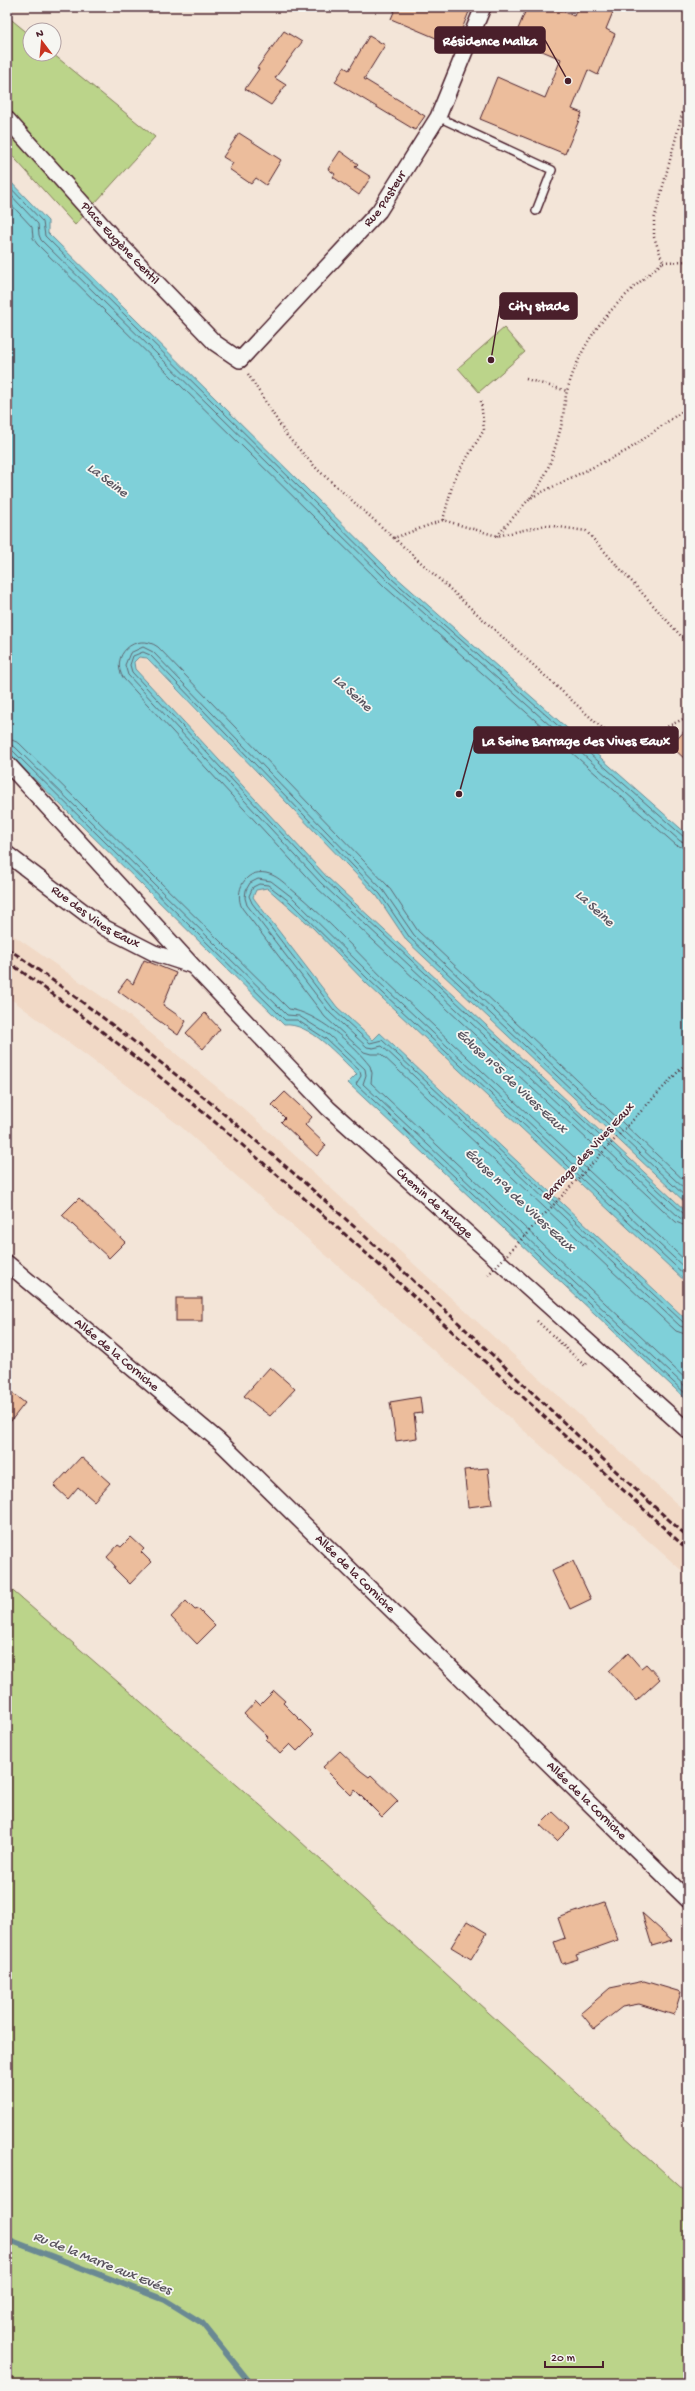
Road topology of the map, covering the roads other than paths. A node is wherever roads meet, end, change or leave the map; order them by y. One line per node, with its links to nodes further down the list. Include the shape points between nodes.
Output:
1 (483, 7): 2 (street, Rue Pasteur)
2 (438, 117): 4 (lane, via 552,170); 5 (street, Rue Pasteur, via 379,211)
3 (7, 119): 5 (street, Place Eugène Gentil, via 111,235 209,337)
4 (536, 211)
5 (240, 360)
6 (7, 763): 8 (street, Chemin de Halage)
7 (7, 854): 8 (street, Rue des Vives Eaux, via 105,928 154,953)
8 (192, 965): 10 (street, Chemin de Halage, via 328,1108)
9 (7, 1263): 11 (street, Allée de la Corniche, via 219,1441)
10 (688, 1431)
11 (688, 1900)

